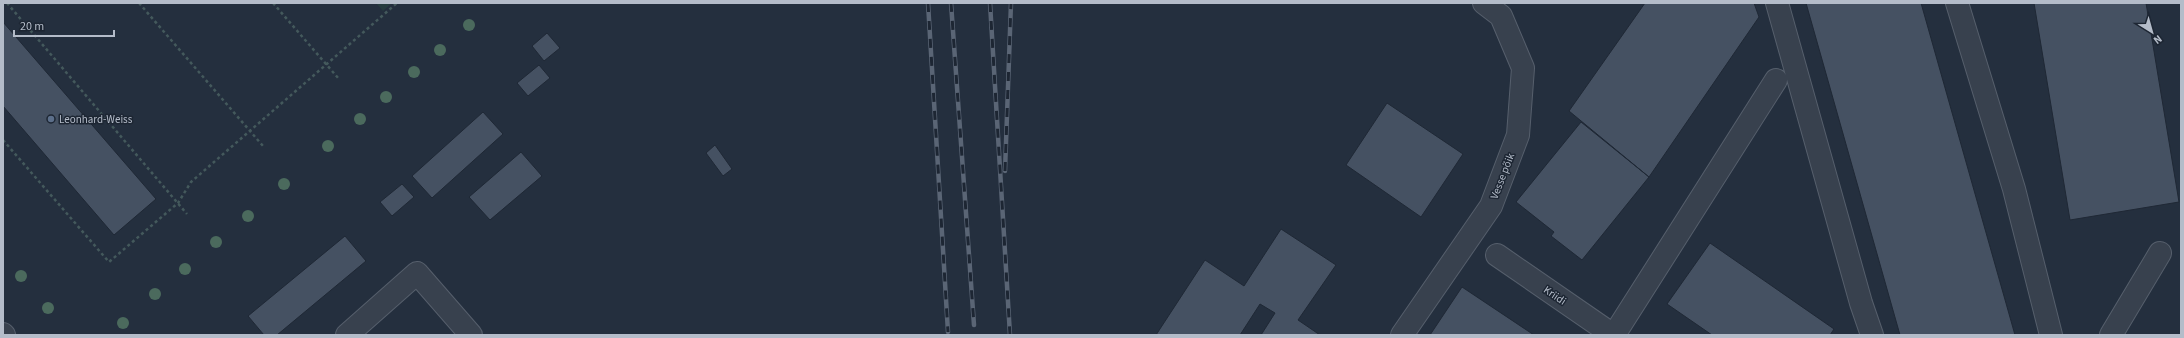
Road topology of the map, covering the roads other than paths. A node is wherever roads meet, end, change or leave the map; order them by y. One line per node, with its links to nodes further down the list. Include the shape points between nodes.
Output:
1 (1484, 3): 9 (street, Vesse põik, via 1501,16 1523,68 1518,135 1491,206)
2 (1777, 3): 11 (street)
3 (1957, 3): 12 (street, via 2014,189)
4 (1776, 80): 10 (street)
5 (2160, 253): 13 (street)
6 (1497, 255): 10 (street, Kriidi)
7 (347, 335): 8 (street, via 417,273)
8 (471, 335)
9 (1402, 335)
10 (1614, 335)
11 (1872, 335)
12 (2051, 335)
13 (2111, 335)

